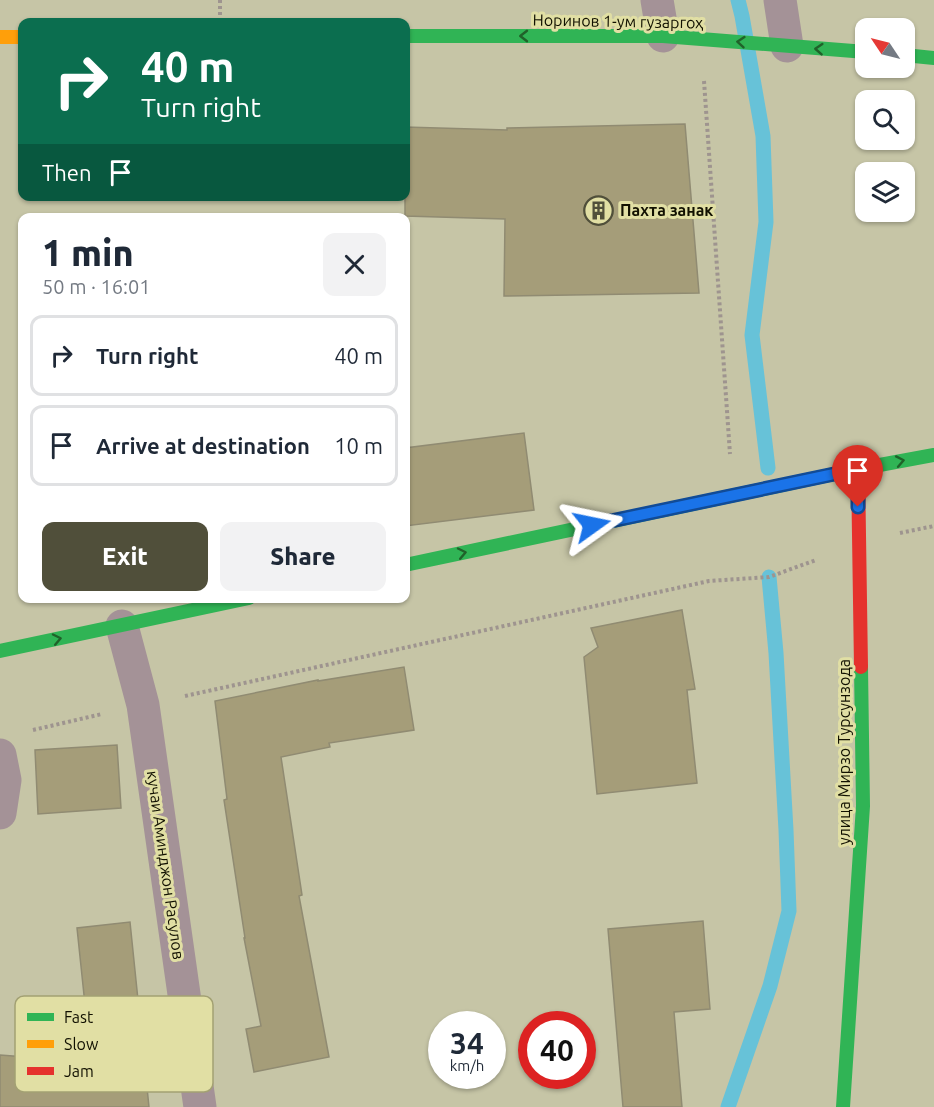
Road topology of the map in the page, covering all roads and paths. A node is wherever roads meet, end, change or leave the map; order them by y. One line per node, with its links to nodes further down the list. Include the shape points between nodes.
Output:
1 (220, 0): 4 (path)
2 (657, 0): 6 (street)
3 (780, 0): 10 (street)
4 (220, 18)
5 (410, 36): 6 (street, Норинов 1-ум гузаргоҳ, one-way to 5)
6 (663, 36): 9 (street, Норинов 1-ум гузаргоҳ)
7 (0, 37): 8 (street)
8 (18, 37)
9 (705, 39): 10 (street, Норинов 1-ум гузаргоҳ, one-way to 9); 16 (path)
10 (780, 46): 11 (street, Норинов 1-ум гузаргоҳ, one-way to 10)
11 (855, 51)
12 (915, 56): 13 (street)
13 (934, 58)
14 (934, 455): 15 (street, one-way to 14)
15 (858, 469): 16 (street); 18 (street, улица Мирзо Турсунзода)
16 (733, 496): 19 (street, one-way to 16)
17 (934, 526): 18 (path)
18 (859, 544): 23 (path, via 769,577 710,581); 30 (street, улица Мирзо Турсунзода, via 863,806)
19 (410, 564)
20 (226, 603): 21 (street)
21 (122, 626): 22 (street, one-way to 21); 23 (street, кучаи Аминджон Расулов)
22 (0, 651)
23 (143, 705): 24 (path); 27 (street, кучаи Аминджон Расулов)
24 (33, 730)
25 (0, 755): 26 (street, via 5,780)
26 (0, 813)
27 (184, 996)
28 (198, 1092): 29 (street, кучаи Аминджон Расулов)
29 (200, 1107)
30 (843, 1107)

